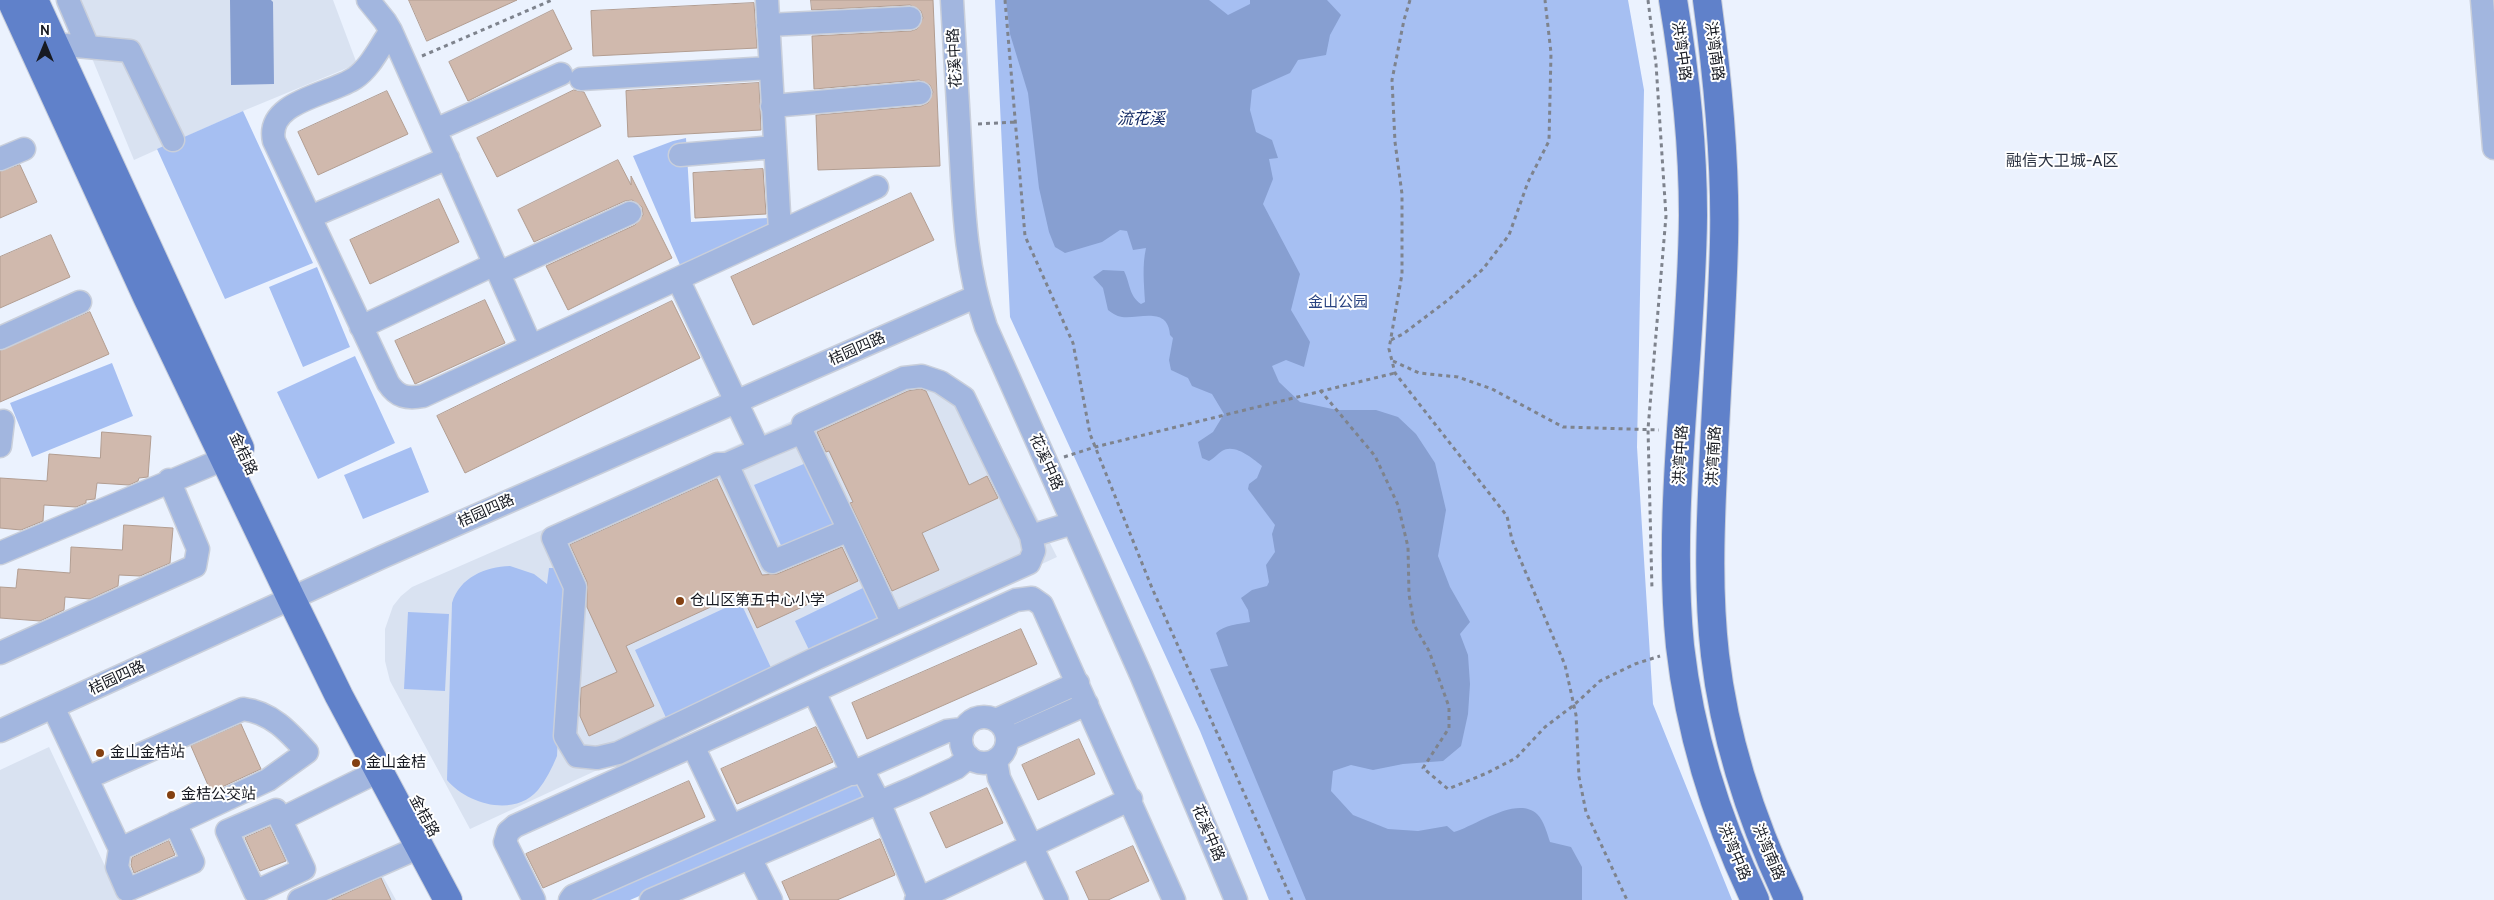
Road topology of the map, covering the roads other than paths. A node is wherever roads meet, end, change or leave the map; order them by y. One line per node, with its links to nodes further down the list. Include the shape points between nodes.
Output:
1 (11, 0): 42 (main road)
2 (34, 0): 13 (main road, 金桔路)
3 (68, 0): 14 (street)
4 (368, 0): 12 (street)
5 (767, 0): 11 (street)
6 (952, 0): 32 (street, 花溪中路, via 967,248)
7 (1674, 0): 85 (main road, 洪湾中路, via 1686,85 1693,215 1676,562 1680,646 1694,730 1721,822)
8 (1707, 0): 86 (main road, 洪湾南路, via 1718,84 1724,201 1710,545 1715,654 1741,784)
9 (2482, 0): 21 (street)
10 (910, 18): 11 (street)
11 (768, 26): 15 (street)
12 (391, 31): 18 (street); 28 (street, via 355,78 283,110 274,123 274,141)
13 (55, 44): 14 (street); 49 (main road, 金桔路, via 271,518)
14 (88, 47): 19 (street, via 130,51)
15 (770, 68): 17 (street); 18 (street, via 571,76)
16 (920, 93): 17 (street)
17 (772, 106): 20 (street)
18 (435, 130): 24 (street)
19 (173, 140)
20 (775, 147): 23 (street); 29 (street)
21 (2494, 148)
22 (24, 150): 25 (street)
23 (680, 155)
24 (448, 158): 28 (street); 30 (street)
25 (0, 159)
26 (877, 187): 29 (street)
27 (630, 213): 30 (street)
28 (310, 217): 34 (street)
29 (780, 231): 31 (street)
30 (497, 269): 34 (street); 36 (street)
31 (678, 279): 36 (street); 37 (street)
32 (975, 297): 37 (street, 桔园四路); 45 (street, 花溪中路)
33 (80, 302): 35 (street)
34 (361, 327): 36 (street, via 388,383 404,398 423,396)
35 (0, 338)
36 (532, 346)
37 (737, 402): 41 (street); 49 (street, 桔园四路)
38 (1, 419): 40 (street)
39 (802, 432): 41 (street); 46 (street); 47 (street, via 803,424 904,378 922,376 940,382 964,398)
40 (0, 446)
41 (759, 450): 43 (street)
42 (224, 458): 44 (street); 49 (main road)
43 (727, 464): 46 (street, via 772,562); 50 (street, via 718,464 553,538 575,586 565,736 578,756 598,758 618,753)
44 (169, 480): 48 (street); 51 (street, via 198,549 195,566)
45 (1073, 523): 47 (street); 84 (street, 花溪中路)
46 (850, 530): 50 (street)
47 (1030, 536): 50 (street, via 1034,551 1029,563)
48 (0, 553)
49 (299, 594): 55 (street, 桔园四路); 63 (main road, via 339,696); 75 (main road, 金桔路, via 355,688)
50 (893, 624)
51 (0, 653)
52 (1078, 683): 53 (street, via 1042,605 1032,598 1016,600); 54 (street); 56 (street)
53 (814, 692): 60 (street); 64 (street)
54 (1087, 704): 59 (street); 66 (street)
55 (54, 707): 58 (street, 桔园四路); 65 (street)
56 (996, 720): 57 (street, via 979,717); 59 (street)
57 (963, 729): 61 (street, via 962,748); 64 (street, via 947,731)
58 (0, 731)
59 (1008, 739): 62 (street, via 1006,750)
60 (693, 746): 70 (street); 77 (street, via 508,832 505,842)
61 (969, 758): 62 (street, via 980,763); 67 (street, via 956,768)
62 (996, 760): 71 (street, via 1000,778)
63 (379, 771): 68 (street); 72 (main road)
64 (857, 772): 67 (street); 70 (street)
65 (87, 778): 69 (street, via 243,709 273,719 307,752 268,780); 73 (street)
66 (1131, 799): 71 (street); 83 (street)
67 (879, 802): 74 (street); 81 (street)
68 (281, 819)
69 (175, 823): 73 (street); 73 (street, via 193,862 127,890 117,867)
70 (731, 826): 78 (street)
71 (1031, 846): 81 (street); 82 (street)
72 (420, 847): 75 (main road); 76 (street)
73 (120, 849)
74 (750, 858): 79 (street); 80 (street)
75 (449, 898)
76 (299, 900)
77 (534, 900)
78 (570, 900)
79 (651, 900)
80 (771, 900)
81 (918, 900)
82 (1057, 900)
83 (1174, 900)
84 (1236, 900)
85 (1755, 900)
86 (1789, 900)

